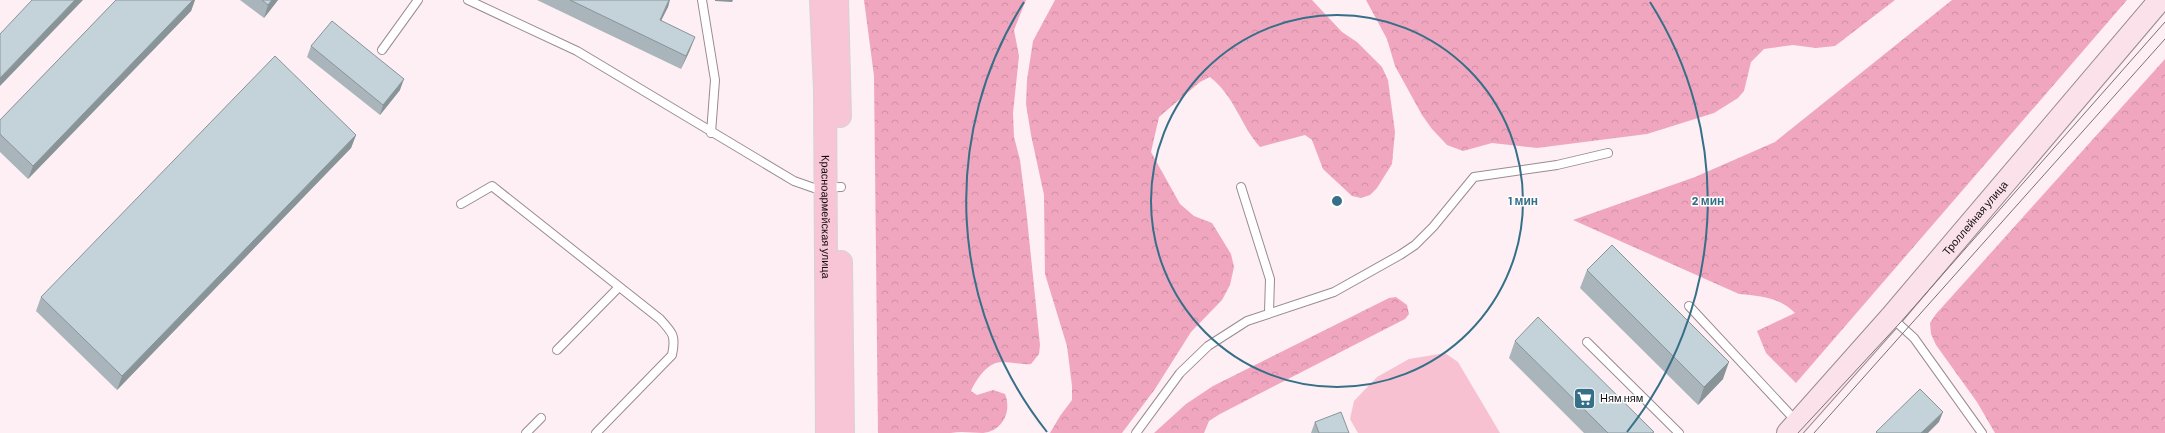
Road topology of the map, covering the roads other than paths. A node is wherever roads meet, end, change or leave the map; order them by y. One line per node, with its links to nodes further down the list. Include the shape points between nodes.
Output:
1 (418, 0): 7 (lane)
2 (468, 0): 8 (lane, via 577,51)
3 (702, 0): 8 (lane, via 715,80)
4 (821, 0): 11 (main road, Красноармейская улица)
5 (838, 0): 11 (main road, Красноармейская улица, via 840,50)
6 (2160, 0): 16 (street, Троллейная улица)
7 (382, 50)
8 (711, 133): 11 (lane, via 794,181 809,186)
9 (1608, 153): 15 (lane, via 1557,165 1474,177 1433,227 1415,245 1400,255 1334,292 1312,301)
10 (1241, 186): 15 (lane, via 1270,279)
11 (833, 188): 23 (main road, Красноармейская улица); 24 (main road, Красноармейская улица)
12 (461, 204): 13 (lane, via 492,186)
13 (619, 287): 18 (lane); 22 (lane, via 660,319 673,332 675,342 672,355)
14 (1688, 306): 20 (lane)
15 (1269, 312): 25 (lane, via 1247,321 1208,346 1180,373)
16 (1891, 317): 20 (street, Троллейная улица); 27 (lane, via 1914,338)
17 (1587, 342): 26 (lane)
18 (557, 350)
19 (540, 418): 21 (lane)
20 (1793, 428)
21 (526, 433)
22 (596, 433)
23 (827, 433)
24 (843, 433)
25 (1136, 433)
26 (1679, 433)
27 (1982, 433)

